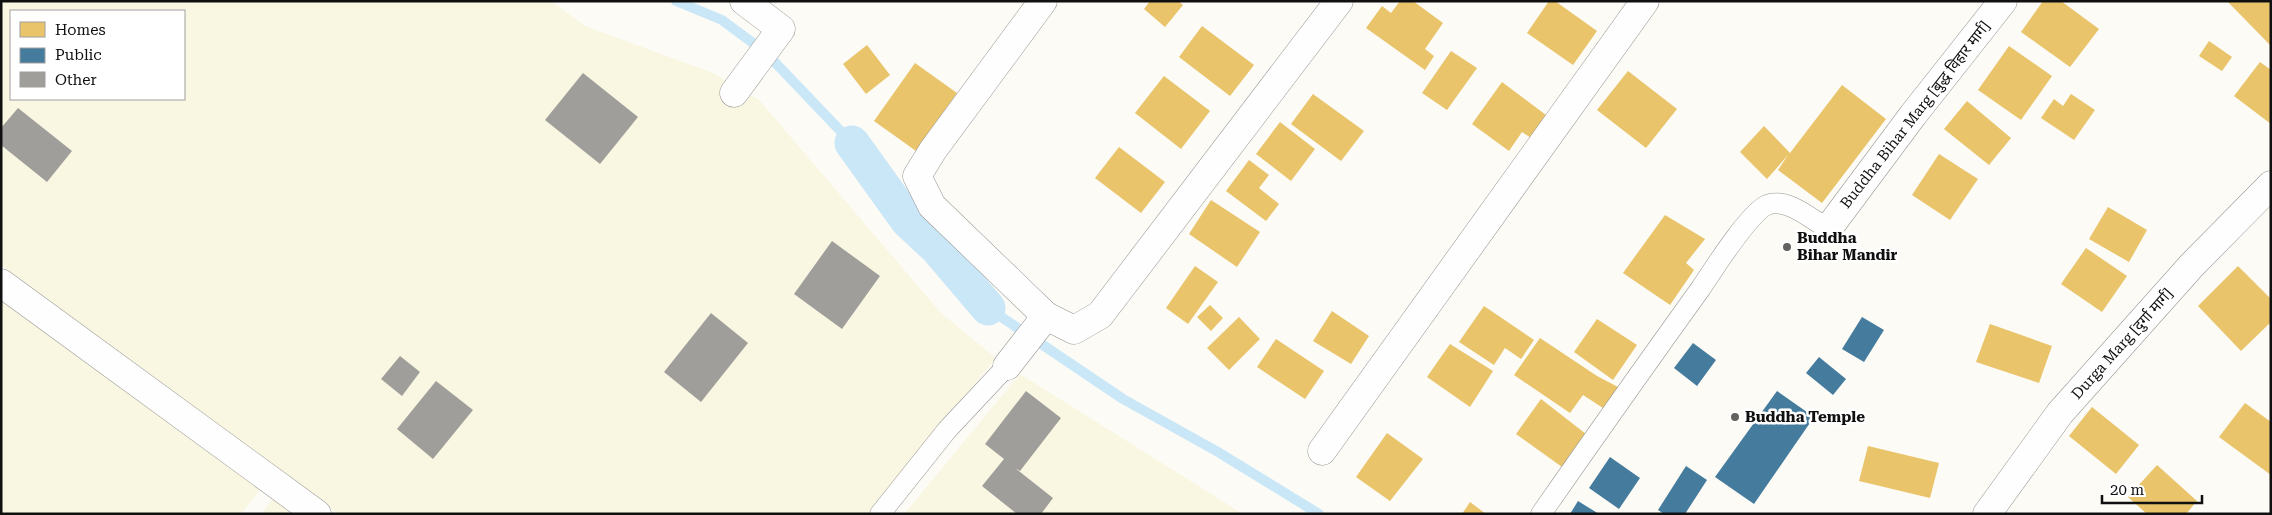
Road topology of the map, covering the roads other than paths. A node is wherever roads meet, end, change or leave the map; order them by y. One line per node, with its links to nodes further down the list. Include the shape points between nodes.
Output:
1 (744, 1): 6 (street, via 781,29)
2 (1043, 1): 10 (street, via 916,176 932,206)
3 (1339, 1): 10 (street, via 1100,315 1074,330)
4 (1645, 1): 12 (street)
5 (2003, 1): 8 (street, Buddha Bihar Marg [बुद्ध विहार मार्ग])
6 (734, 92)
7 (2271, 185): 16 (street, Durga Marg [दुर्गा मार्ग], via 2192,265 2060,413)
8 (1828, 229): 15 (lane, via 1779,203 1766,206 1754,215)
9 (1, 283): 13 (street)
10 (1046, 316): 11 (street)
11 (1007, 366): 14 (lane, via 947,430)
12 (1322, 451)
13 (317, 514)
14 (880, 514)
15 (1541, 514)
16 (1987, 514)

